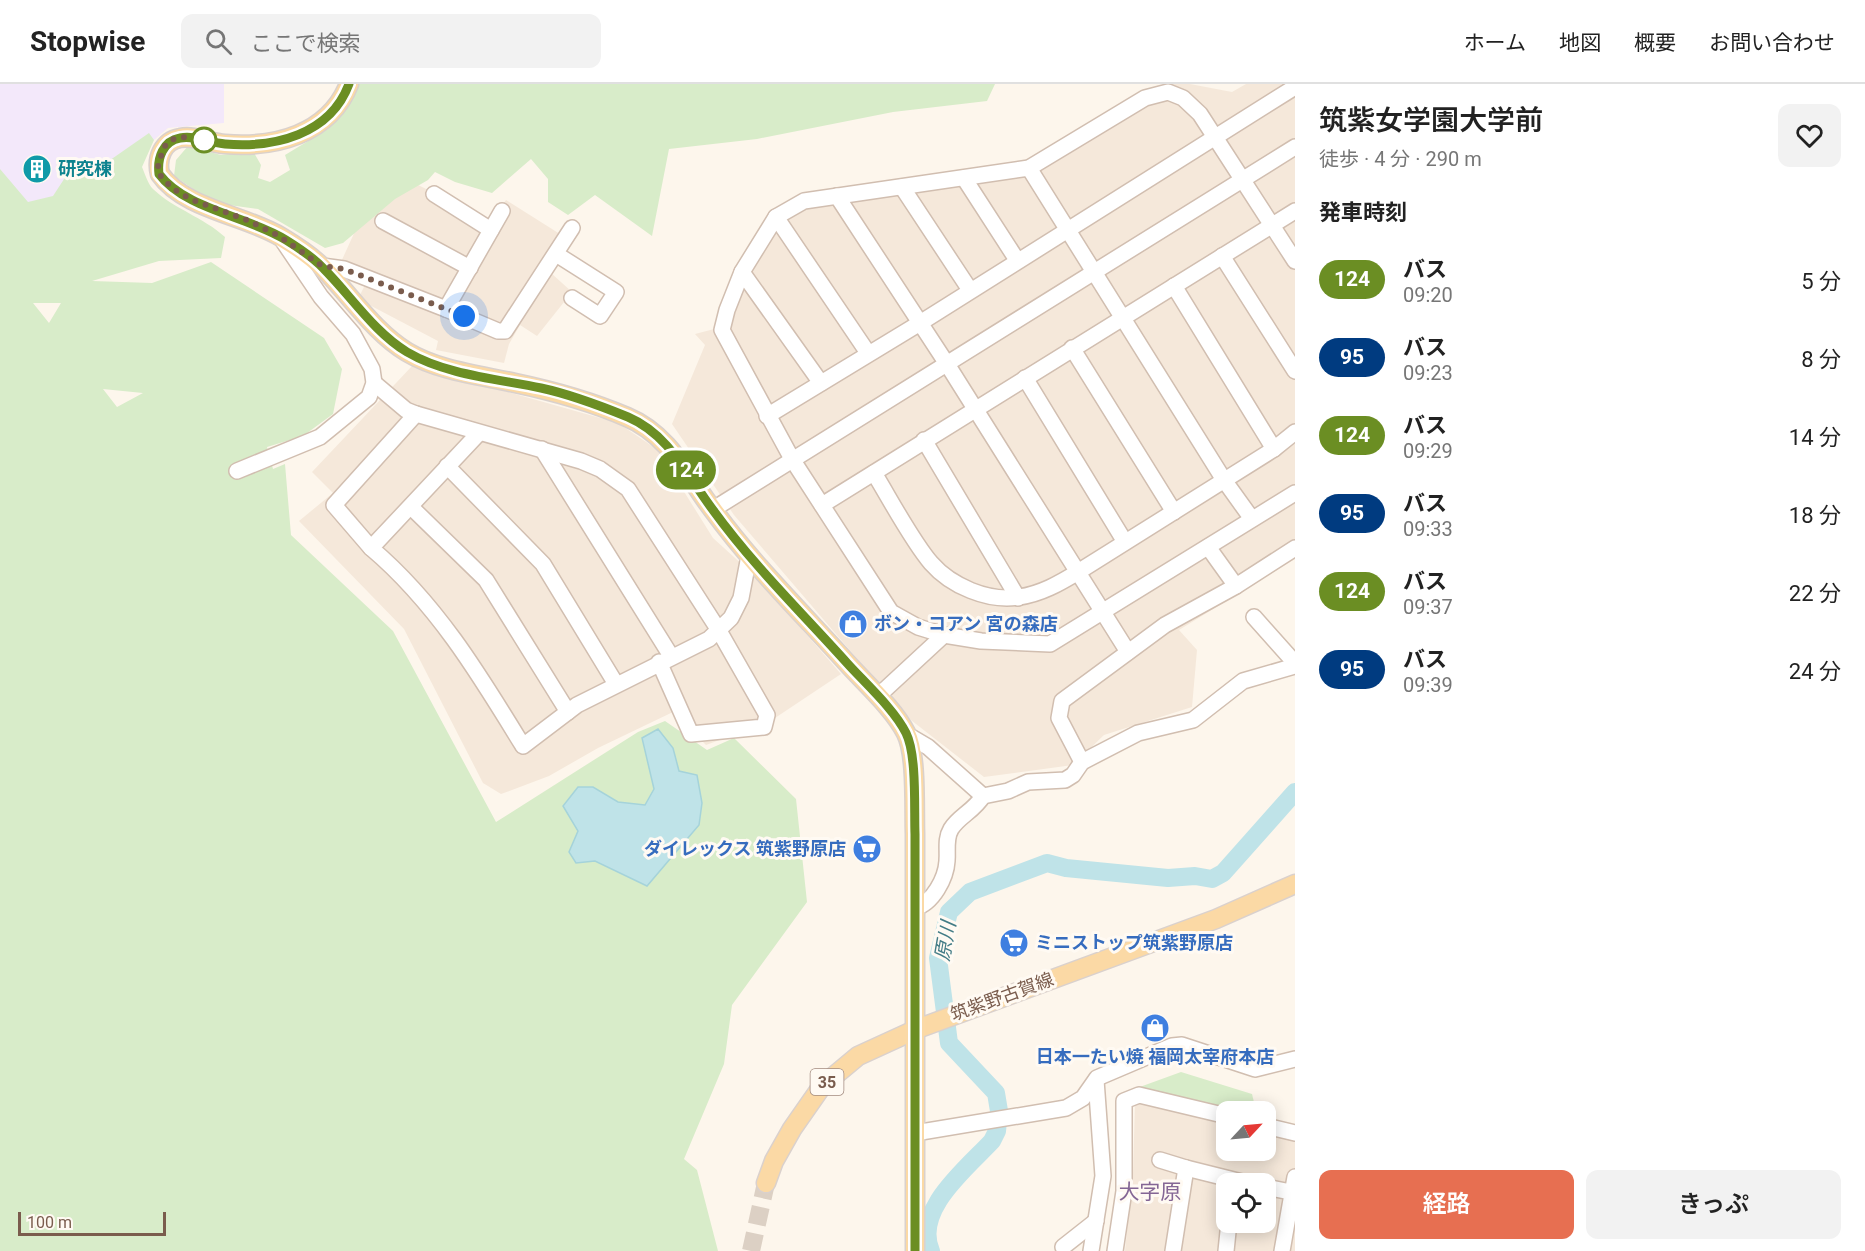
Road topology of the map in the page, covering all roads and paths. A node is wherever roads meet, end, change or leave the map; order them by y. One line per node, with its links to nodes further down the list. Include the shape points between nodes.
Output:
1 (349, 84): 19 (main road, via 333,110 279,143 224,144 182,137 164,147 159,174 172,188)
2 (1295, 87): 3 (street)
3 (1215, 138): 5 (street, via 1184,98 1168,92 1144,98); 7 (street); 17 (street)
4 (1295, 147): 7 (street)
5 (1029, 168): 6 (street); 17 (street)
6 (964, 178): 8 (street); 22 (street)
7 (1242, 180): 15 (street); 26 (street)
8 (902, 187): 10 (street); 29 (street)
9 (434, 194): 18 (street)
10 (837, 196): 13 (street, via 804,201); 33 (street)
11 (502, 211): 18 (street)
12 (1295, 211): 15 (street)
13 (776, 218): 27 (street); 35 (street)
14 (383, 221): 25 (street)
15 (1272, 225): 21 (street); 23 (street)
16 (572, 228): 20 (street)
17 (1068, 229): 22 (street); 26 (street)
18 (491, 230): 25 (street)
19 (279, 236): 24 (main road); 39 (street, via 321,297 353,334 372,369)
20 (555, 254): 30 (street, via 616,292 600,316); 31 (street, via 505,331)
21 (1222, 256): 28 (street); 37 (street)
22 (1017, 260): 29 (street)
23 (1295, 261)
24 (322, 266): 31 (street, via 344,269); 57 (main road, via 383,334 434,365 546,389 629,418 646,428 675,454)
25 (470, 268): 31 (street)
26 (1094, 271): 32 (street); 36 (street)
27 (742, 272): 40 (street); 43 (street, via 722,330)
28 (1174, 286): 32 (street); 48 (street)
29 (970, 290): 33 (street)
30 (572, 298)
31 (446, 309)
32 (1123, 318): 34 (street); 53 (street)
33 (920, 323): 35 (street); 36 (street)
34 (1072, 348): 38 (street); 58 (street)
35 (868, 353): 40 (street)
36 (947, 364): 41 (street); 49 (street)
37 (1295, 371)
38 (1025, 378): 41 (street); 60 (street)
39 (374, 383): 42 (street); 51 (street, via 369,397 320,437)
40 (821, 383): 43 (street)
41 (976, 410): 46 (street); 65 (street)
42 (416, 414): 45 (street); 62 (street, via 334,505)
43 (766, 416): 49 (street)
44 (1295, 432): 48 (street)
45 (478, 433): 47 (street); 50 (street)
46 (924, 441): 52 (street); 67 (street)
47 (542, 449): 70 (street, via 591,465 628,489); 73 (street)
48 (1274, 449): 53 (street)
49 (792, 459): 55 (street); 57 (street)
50 (447, 466): 56 (street); 75 (street, via 543,564)
51 (237, 471)
52 (874, 473): 55 (street); 67 (street, via 931,563 958,586)
53 (1224, 480): 58 (street); 59 (street)
54 (1295, 493): 59 (street)
55 (822, 505): 71 (street, via 891,612 918,627)
56 (411, 507): 62 (street); 77 (street, via 486,580)
57 (712, 510): 64 (main road)
58 (1174, 512): 60 (street)
59 (1252, 519): 61 (street)
60 (1125, 542): 65 (street)
61 (1208, 547): 66 (street); 68 (street)
62 (371, 548): 77 (street, via 433,608 523,746)
63 (1295, 548): 66 (street)
64 (749, 556): 70 (street, via 741,598 731,618); 76 (main road)
65 (1078, 572): 67 (street, via 1053,587); 68 (street)
66 (1236, 585): 72 (street, via 1165,625)
67 (1018, 598)
68 (1104, 612): 71 (street, via 1050,644); 72 (street)
69 (1254, 617): 74 (street)
70 (718, 629): 73 (street, via 709,639); 73 (street, via 767,715 764,727 692,734)
71 (944, 635): 76 (street)
72 (1128, 652): 79 (street, via 1062,702 1059,718)
73 (665, 659): 75 (street)
74 (1295, 664): 79 (street, via 1244,681 1193,720 1138,733)
75 (616, 684): 77 (street)
76 (878, 696): 78 (main road)
77 (568, 712)
78 (906, 734): 80 (street, via 928,747); 82 (main road, via 913,768)
79 (1082, 762): 80 (street, via 1065,780 1028,782 1008,792)
80 (983, 796): 82 (street, via 977,807 950,830 947,862 938,889)
81 (1295, 884): 83 (main road, 筑紫野古賀線 / 35, via 1216,919)
82 (915, 908): 83 (main road)
83 (924, 1026): 88 (main road); 93 (main road, 筑紫野古賀線 / 35, via 858,1056 822,1086 792,1129)
84 (1295, 1059): 85 (street, via 1255,1069 1182,1045 1172,1046)
85 (1096, 1080): 88 (street, via 1083,1098 1066,1108); 96 (street, via 1103,1176)
86 (1216, 1113): 101 (street, via 1139,1095 1124,1101 1124,1191)
87 (1276, 1128): 89 (street)
88 (915, 1133): 99 (main road)
89 (1295, 1133)
90 (1160, 1160): 91 (street)
91 (1186, 1168): 92 (street); 102 (street)
92 (1216, 1176)
93 (766, 1183)
94 (1276, 1187): 95 (street)
95 (1294, 1187): 104 (street)
96 (1096, 1221): 98 (street); 100 (street)
97 (1228, 1233): 103 (street)
98 (1063, 1247)
99 (914, 1250)
100 (1091, 1251)
101 (1115, 1251)
102 (1173, 1251)
103 (1226, 1251)
104 (1282, 1251)

